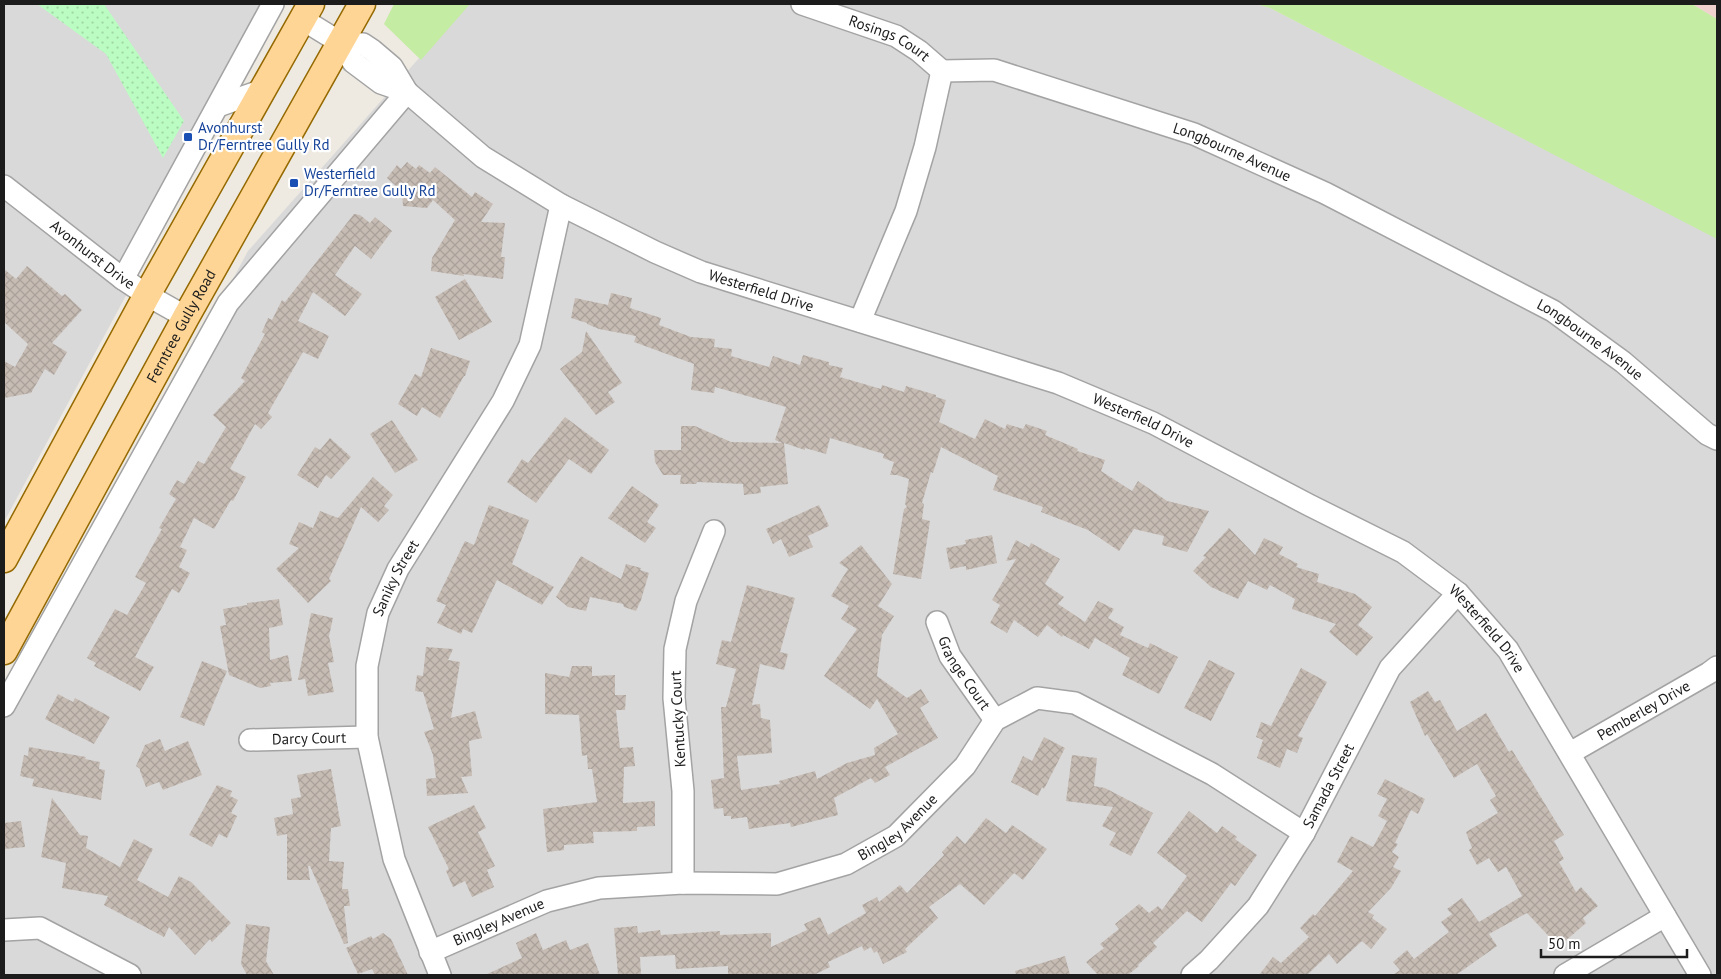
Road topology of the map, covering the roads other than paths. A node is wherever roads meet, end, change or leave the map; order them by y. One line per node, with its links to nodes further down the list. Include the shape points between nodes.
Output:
1 (273, 4): 9 (street)
2 (362, 4): 5 (main road, Ferntree Gully Road)
3 (802, 4): 6 (street, Rosings Court, via 896,36)
4 (306, 11): 5 (street, Westerfield Drive); 7 (main road)
5 (341, 43): 8 (street, Westerfield Drive, via 363,44 372,50 392,67); 14 (main road, Ferntree Gully Road)
6 (942, 71): 15 (street, via 926,147 906,211); 16 (street, Longbourne Avenue, via 994,70 1013,76 1194,134 1325,193 1554,311 1623,362)
7 (263, 90): 9 (street); 13 (main road)
8 (407, 92): 11 (street, Westerfield Drive, via 483,157); 23 (street, Ferntree Gully Road, via 228,303)
9 (218, 106): 12 (street)
10 (5, 190): 12 (street, Avonhurst Drive)
11 (561, 205): 15 (street, Westerfield Drive, via 701,272); 25 (street, Saniky Street, via 530,345 503,401 398,568 378,614 367,666)
12 (123, 279): 13 (street, Avonhurst Drive)
13 (147, 295): 14 (street, Avonhurst Drive); 18 (main road)
14 (186, 317): 21 (main road, Ferntree Gully Road)
15 (860, 321): 19 (street, Westerfield Drive, via 1058,383 1153,423 1403,552)
16 (1717, 439)
17 (714, 532): 29 (street, Kentucky Court, via 686,601 675,649 674,698 683,791)
18 (4, 559)
19 (1458, 593): 27 (street, Westerfield Drive, via 1508,650); 28 (street, Samada Street, via 1390,668)
20 (937, 622): 24 (street, Grange Court, via 950,656)
21 (4, 651)
22 (1717, 667): 27 (street, Pemberley Drive)
23 (4, 706)
24 (995, 720): 28 (street, Bingley Avenue, via 1037,698 1075,703 1212,774); 29 (street, Bingley Avenue, via 965,766 896,836 846,864 777,884)
25 (367, 738): 26 (street, Darcy Court); 32 (street, Saniky Street, via 394,859)
26 (250, 740)
27 (1570, 754): 30 (street, Westerfield Drive)
28 (1304, 832): 35 (street, Samada Street, via 1258,906)
29 (683, 883): 32 (street, Bingley Avenue, via 599,888 546,901)
30 (1666, 916): 36 (street); 37 (street, Westerfield Drive)
31 (4, 930): 33 (street, via 40,928)
32 (430, 952): 34 (street, Saniky Street)
33 (130, 975)
34 (440, 975)
35 (1192, 975)
36 (1565, 975)
37 (1700, 975)

